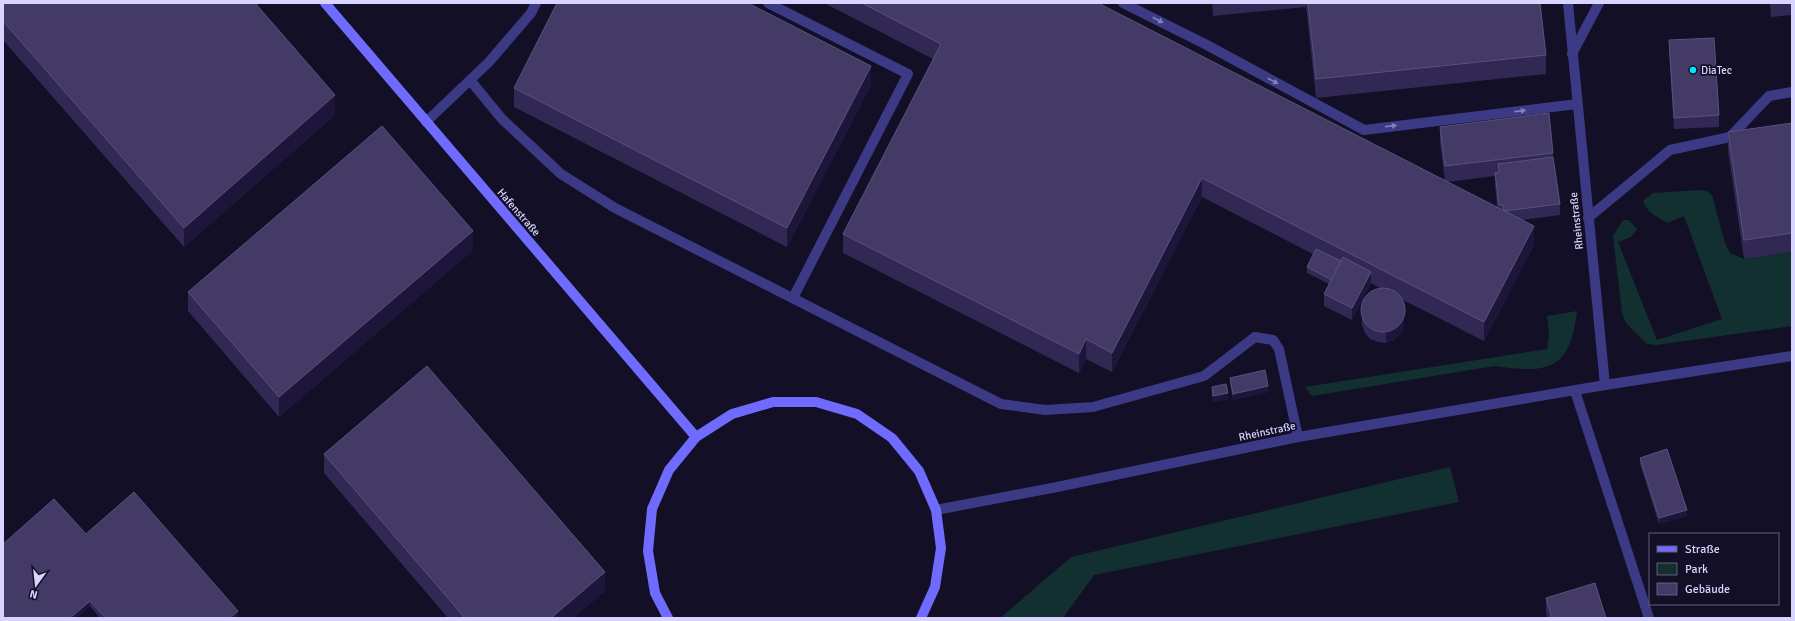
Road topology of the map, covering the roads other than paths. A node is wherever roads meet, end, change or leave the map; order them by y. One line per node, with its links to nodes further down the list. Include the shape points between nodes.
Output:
1 (324, 3): 11 (street, Hafenstraße)
2 (536, 3): 8 (street, via 531,13 489,62)
3 (768, 3): 13 (street, via 908,74)
4 (1123, 3): 10 (street, one-way to 10, via 1364,130)
5 (1568, 3): 7 (street, Rheinstraße)
6 (1599, 3): 7 (street)
7 (1572, 54): 10 (street, Rheinstraße)
8 (470, 80): 11 (street); 13 (street, via 502,119 561,174 616,208)
9 (1792, 92): 12 (street, via 1769,96 1730,137 1670,150)
10 (1577, 104): 12 (street, Rheinstraße)
11 (426, 122): 18 (street, Hafenstraße)
12 (1588, 218): 15 (street, Rheinstraße)
13 (793, 298): 17 (street, via 1001,404 1045,410 1093,407 1204,376 1255,337 1273,340 1279,349)
14 (1792, 356): 15 (street, Rheinstraße)
15 (1605, 386): 16 (street, Rheinstraße)
16 (1575, 391): 17 (street, Rheinstraße); 22 (street)
17 (1298, 437): 19 (street, Rheinstraße)
18 (696, 438): 19 (street, via 732,414 773,402 816,402 857,414 892,438 920,470); 20 (street, via 669,470 652,509 648,551 656,593)
19 (936, 510): 21 (street, via 941,548 935,587)
20 (668, 618)
21 (921, 618)
22 (1649, 618)

